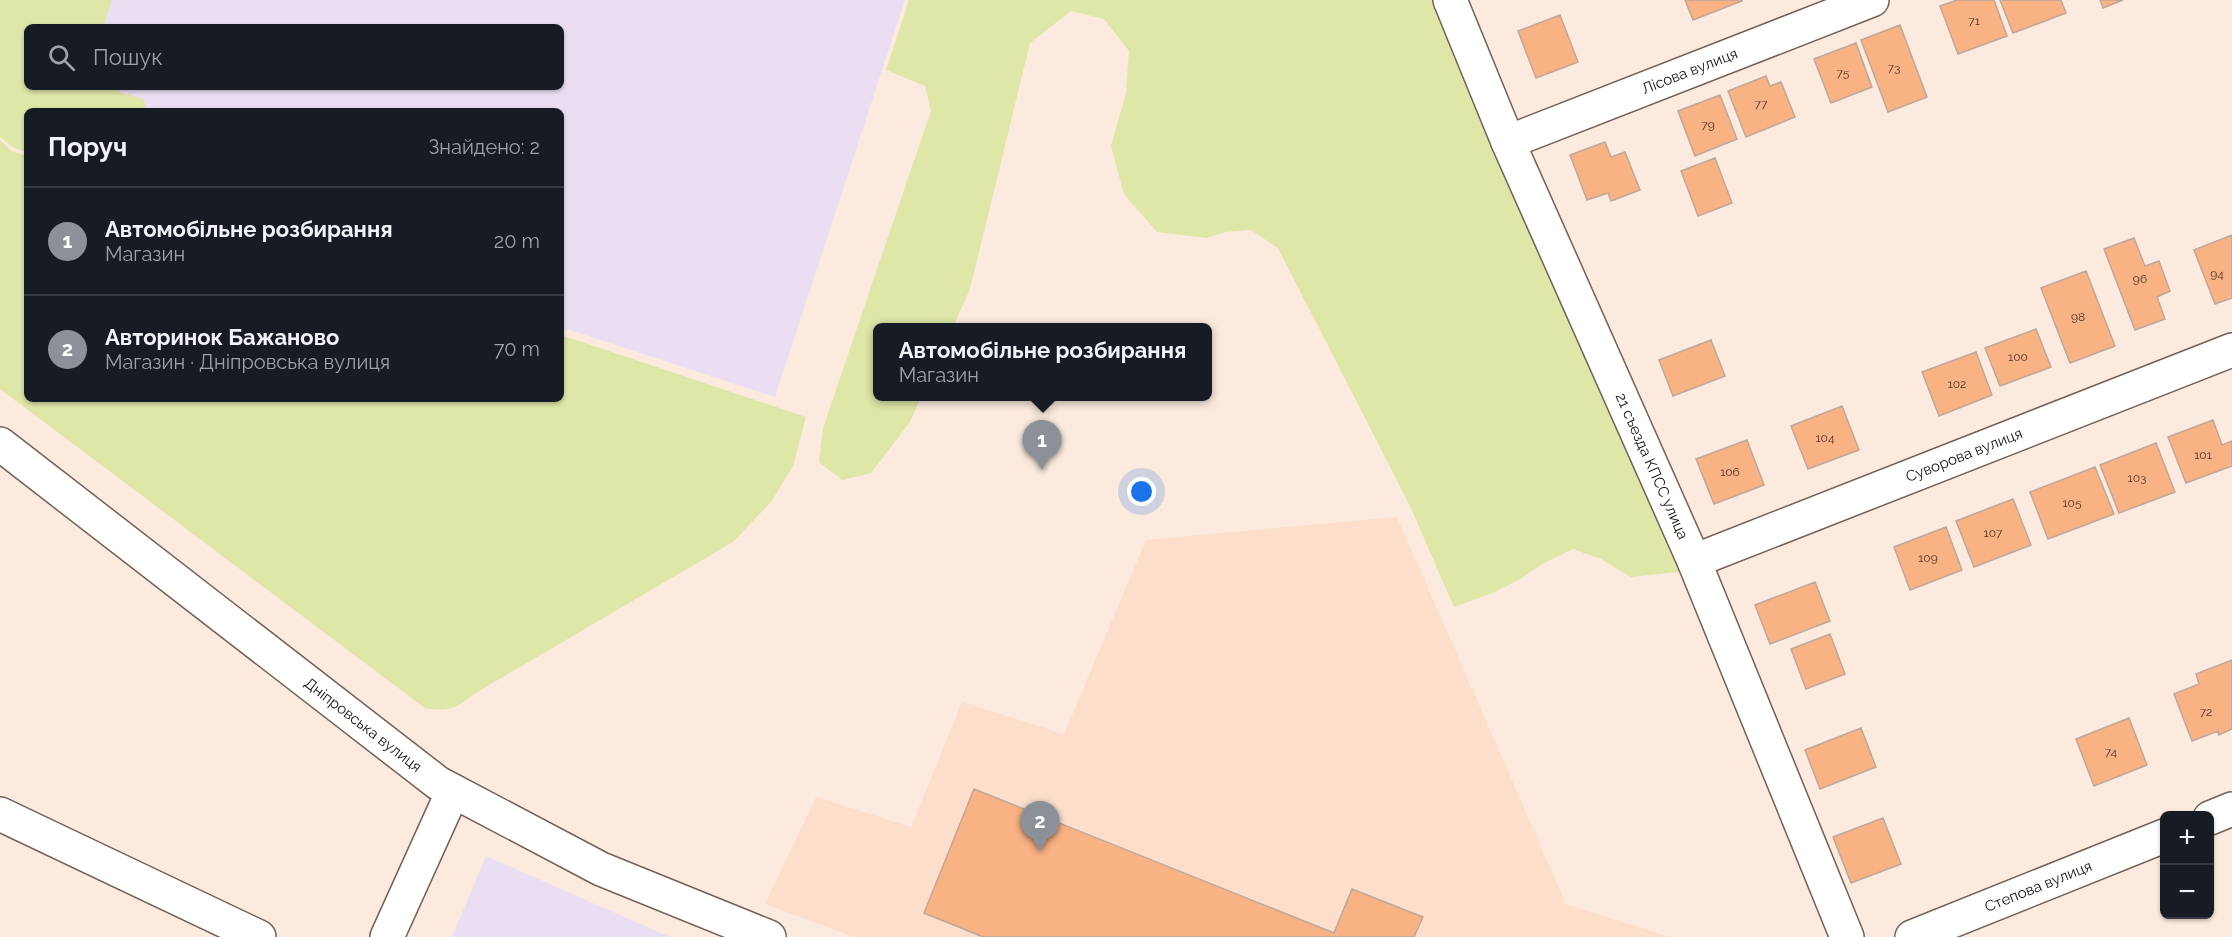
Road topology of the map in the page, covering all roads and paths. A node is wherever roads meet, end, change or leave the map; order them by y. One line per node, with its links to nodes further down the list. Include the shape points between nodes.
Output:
1 (1450, 0): 3 (street, 21 съезда КПСС улица)
2 (1872, 0): 3 (street, Лісова вулиця)
3 (1508, 142): 6 (street, 21 съезда КПСС улица)
4 (2232, 350): 6 (street, Суворова вулиця)
5 (0, 444): 7 (street, Дніпровська вулиця)
6 (1694, 561): 15 (street, 21 съезда КПСС улица)
7 (453, 791): 13 (street); 14 (street, Дніпровська вулиця, via 601,869)
8 (2232, 809): 10 (street)
9 (0, 814): 12 (street)
10 (2214, 816)
11 (2160, 838): 16 (street, Степова вулиця)
12 (259, 937)
13 (387, 937)
14 (769, 937)
15 (1847, 937)
16 (1912, 937)

